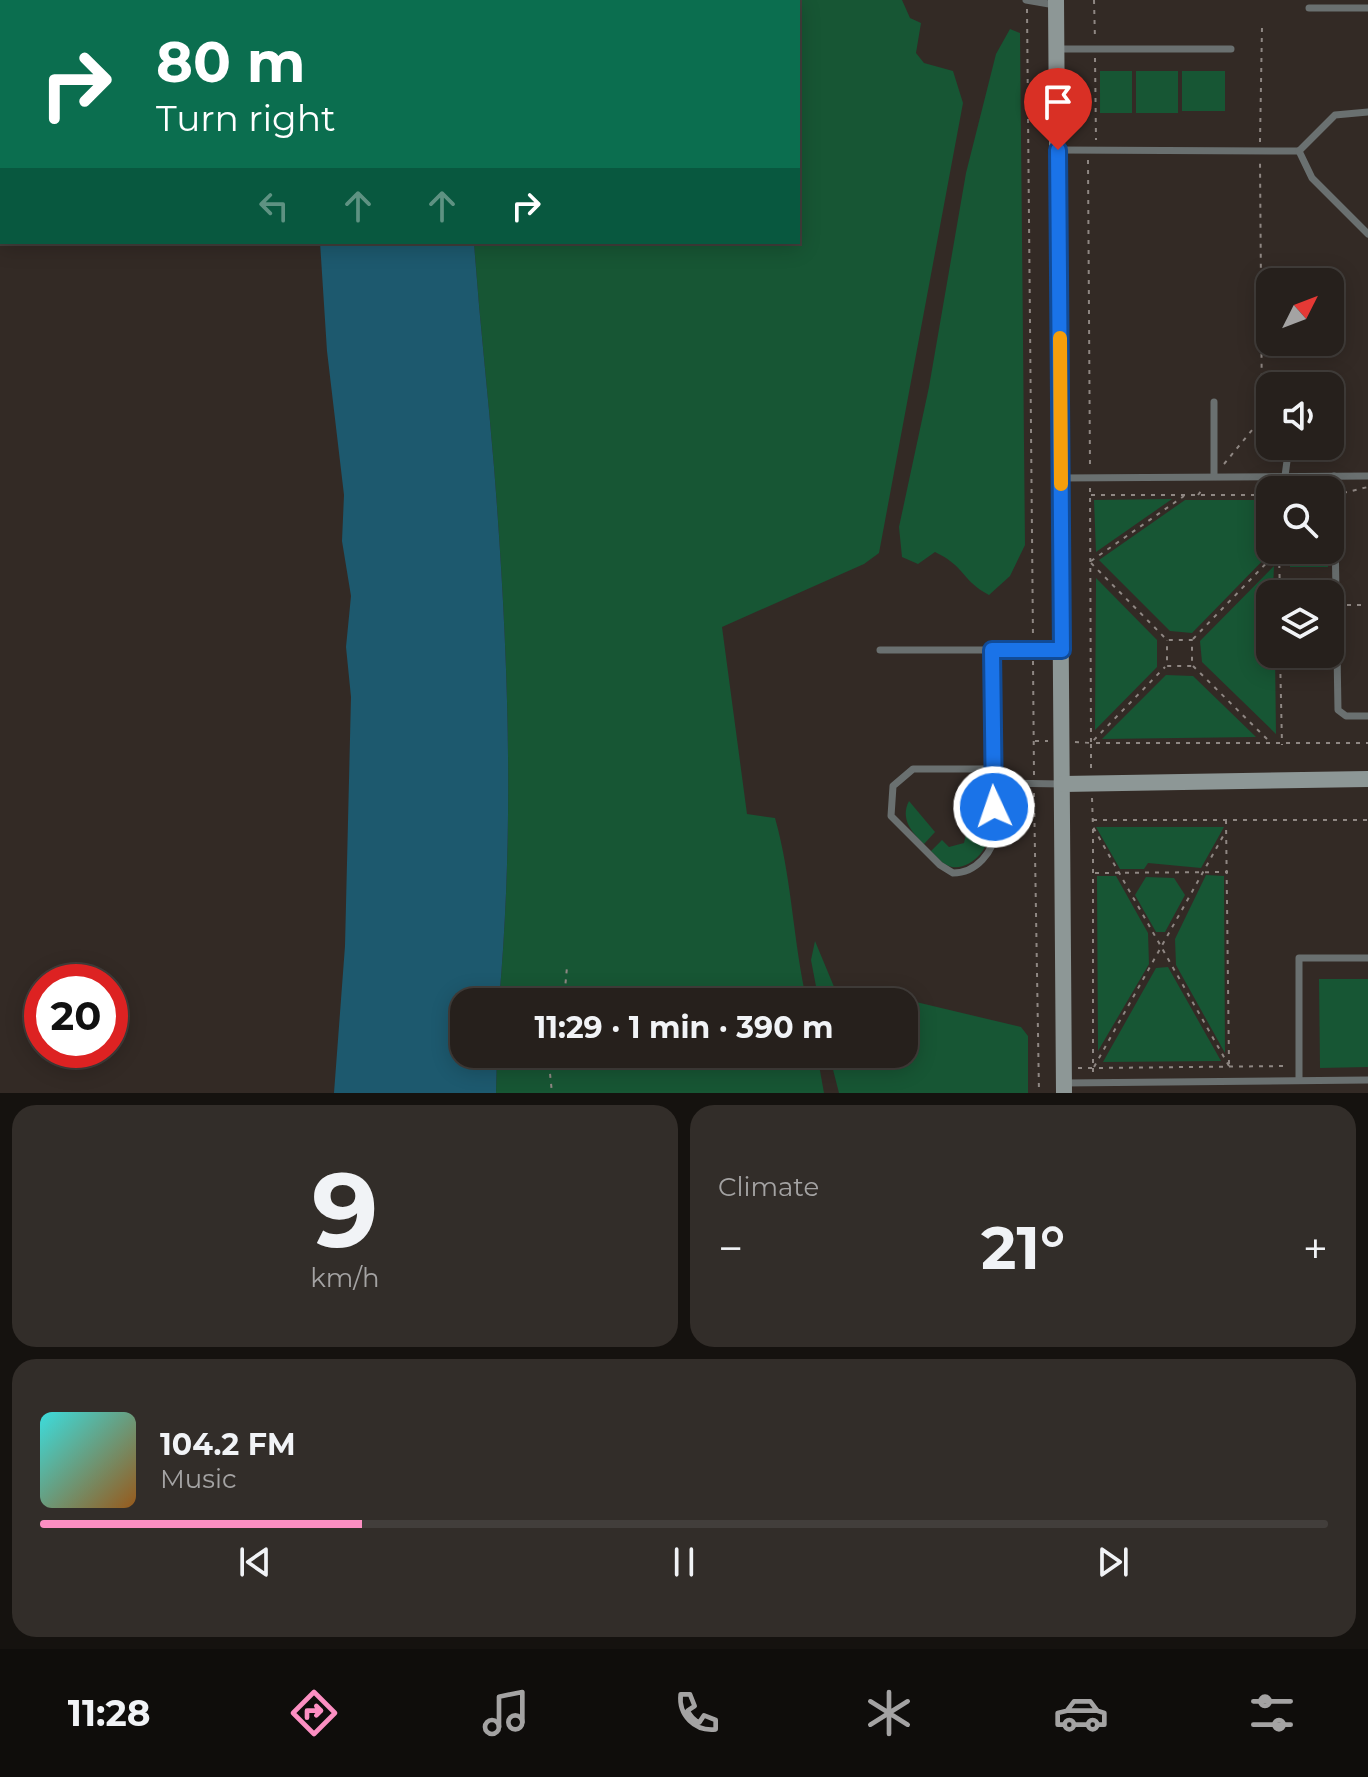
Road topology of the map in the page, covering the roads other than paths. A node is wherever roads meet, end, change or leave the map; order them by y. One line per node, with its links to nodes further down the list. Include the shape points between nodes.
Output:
1 (1027, 0): 2 (lane)
2 (1056, 2): 6 (street)
3 (1343, 4): 4 (lane); 5 (lane)
4 (1309, 8)
5 (1368, 8)
6 (1057, 49): 7 (lane); 9 (street)
7 (1231, 49)
8 (1368, 112): 10 (lane, via 1335,115)
9 (1058, 150): 10 (lane); 19 (street)
10 (1299, 151): 11 (lane, via 1312,178)
11 (1368, 234)
12 (1214, 402): 14 (lane)
13 (1287, 460): 16 (lane)
14 (1214, 476): 15 (lane); 19 (lane)
15 (1256, 476)
16 (1285, 476)
17 (1344, 476): 18 (lane)
18 (1368, 476)
19 (1061, 478): 23 (street)
20 (1336, 564): 24 (lane, via 1338,710 1346,716)
21 (880, 650): 22 (lane)
22 (992, 650): 23 (lane); 25 (lane)
23 (1062, 650): 28 (street)
24 (1368, 716)
25 (991, 769): 27 (lane); 27 (lane, via 913,769 893,786 891,816 946,870 967,871 988,854 995,839)
26 (1368, 779): 28 (street)
27 (992, 783): 28 (lane)
28 (1063, 784): 33 (street)
29 (1368, 958): 31 (lane, via 1299,958)
30 (1282, 1080): 31 (lane); 33 (lane); 34 (lane)
31 (1299, 1080): 32 (lane)
32 (1368, 1080)
33 (1064, 1088)
34 (1283, 1093)

